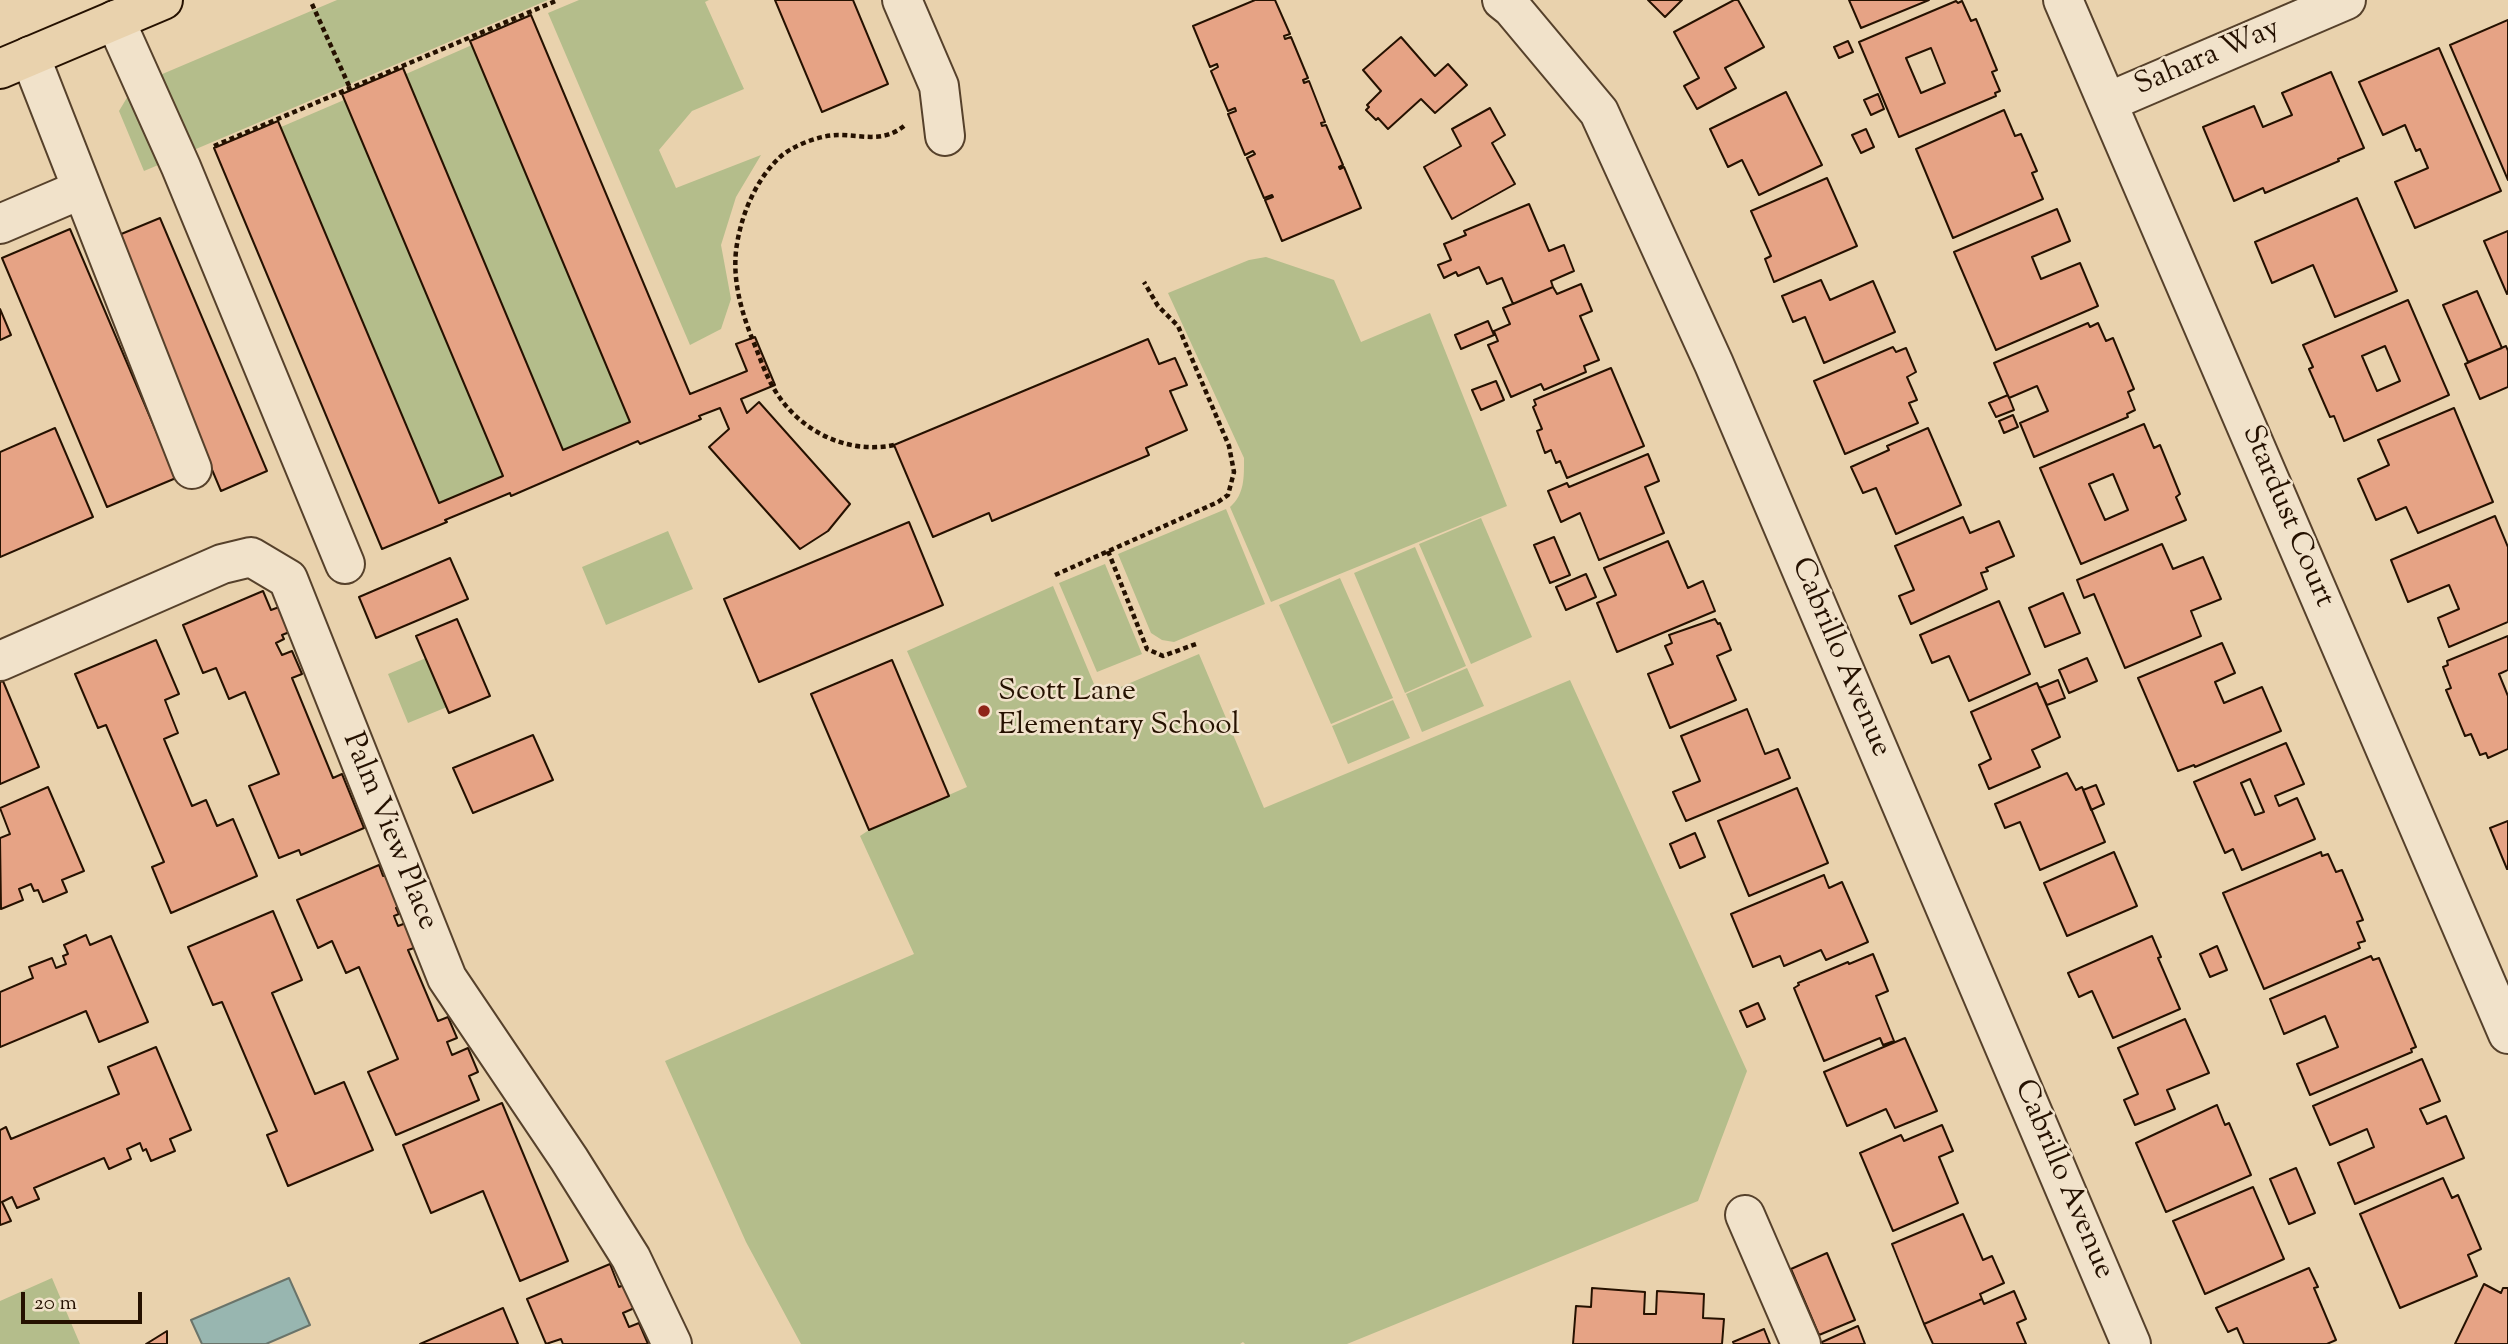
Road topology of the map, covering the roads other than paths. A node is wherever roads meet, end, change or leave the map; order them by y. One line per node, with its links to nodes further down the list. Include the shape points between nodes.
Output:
1 (163, 0): 6 (main road)
2 (902, 0): 9 (street, via 939,86)
3 (1502, 0): 19 (street, Cabrillo Avenue, via 1599,112 1714,364)
4 (2063, 0): 8 (street, Stardust Court)
5 (2346, 0): 8 (street, Sahara Way)
6 (115, 20): 7 (main road); 13 (street, via 181,167)
7 (15, 63): 10 (street)
8 (2108, 102): 15 (street, Stardust Court)
9 (945, 136)
10 (82, 188): 11 (street); 12 (street)
11 (0, 224)
12 (192, 469)
13 (345, 564)
14 (0, 661): 17 (street, Palm View Place, via 222,564 251,557 288,579 447,978 631,1258)
15 (2508, 1034)
16 (1745, 1215): 18 (street)
17 (672, 1344)
18 (1801, 1344)
19 (2132, 1344)

